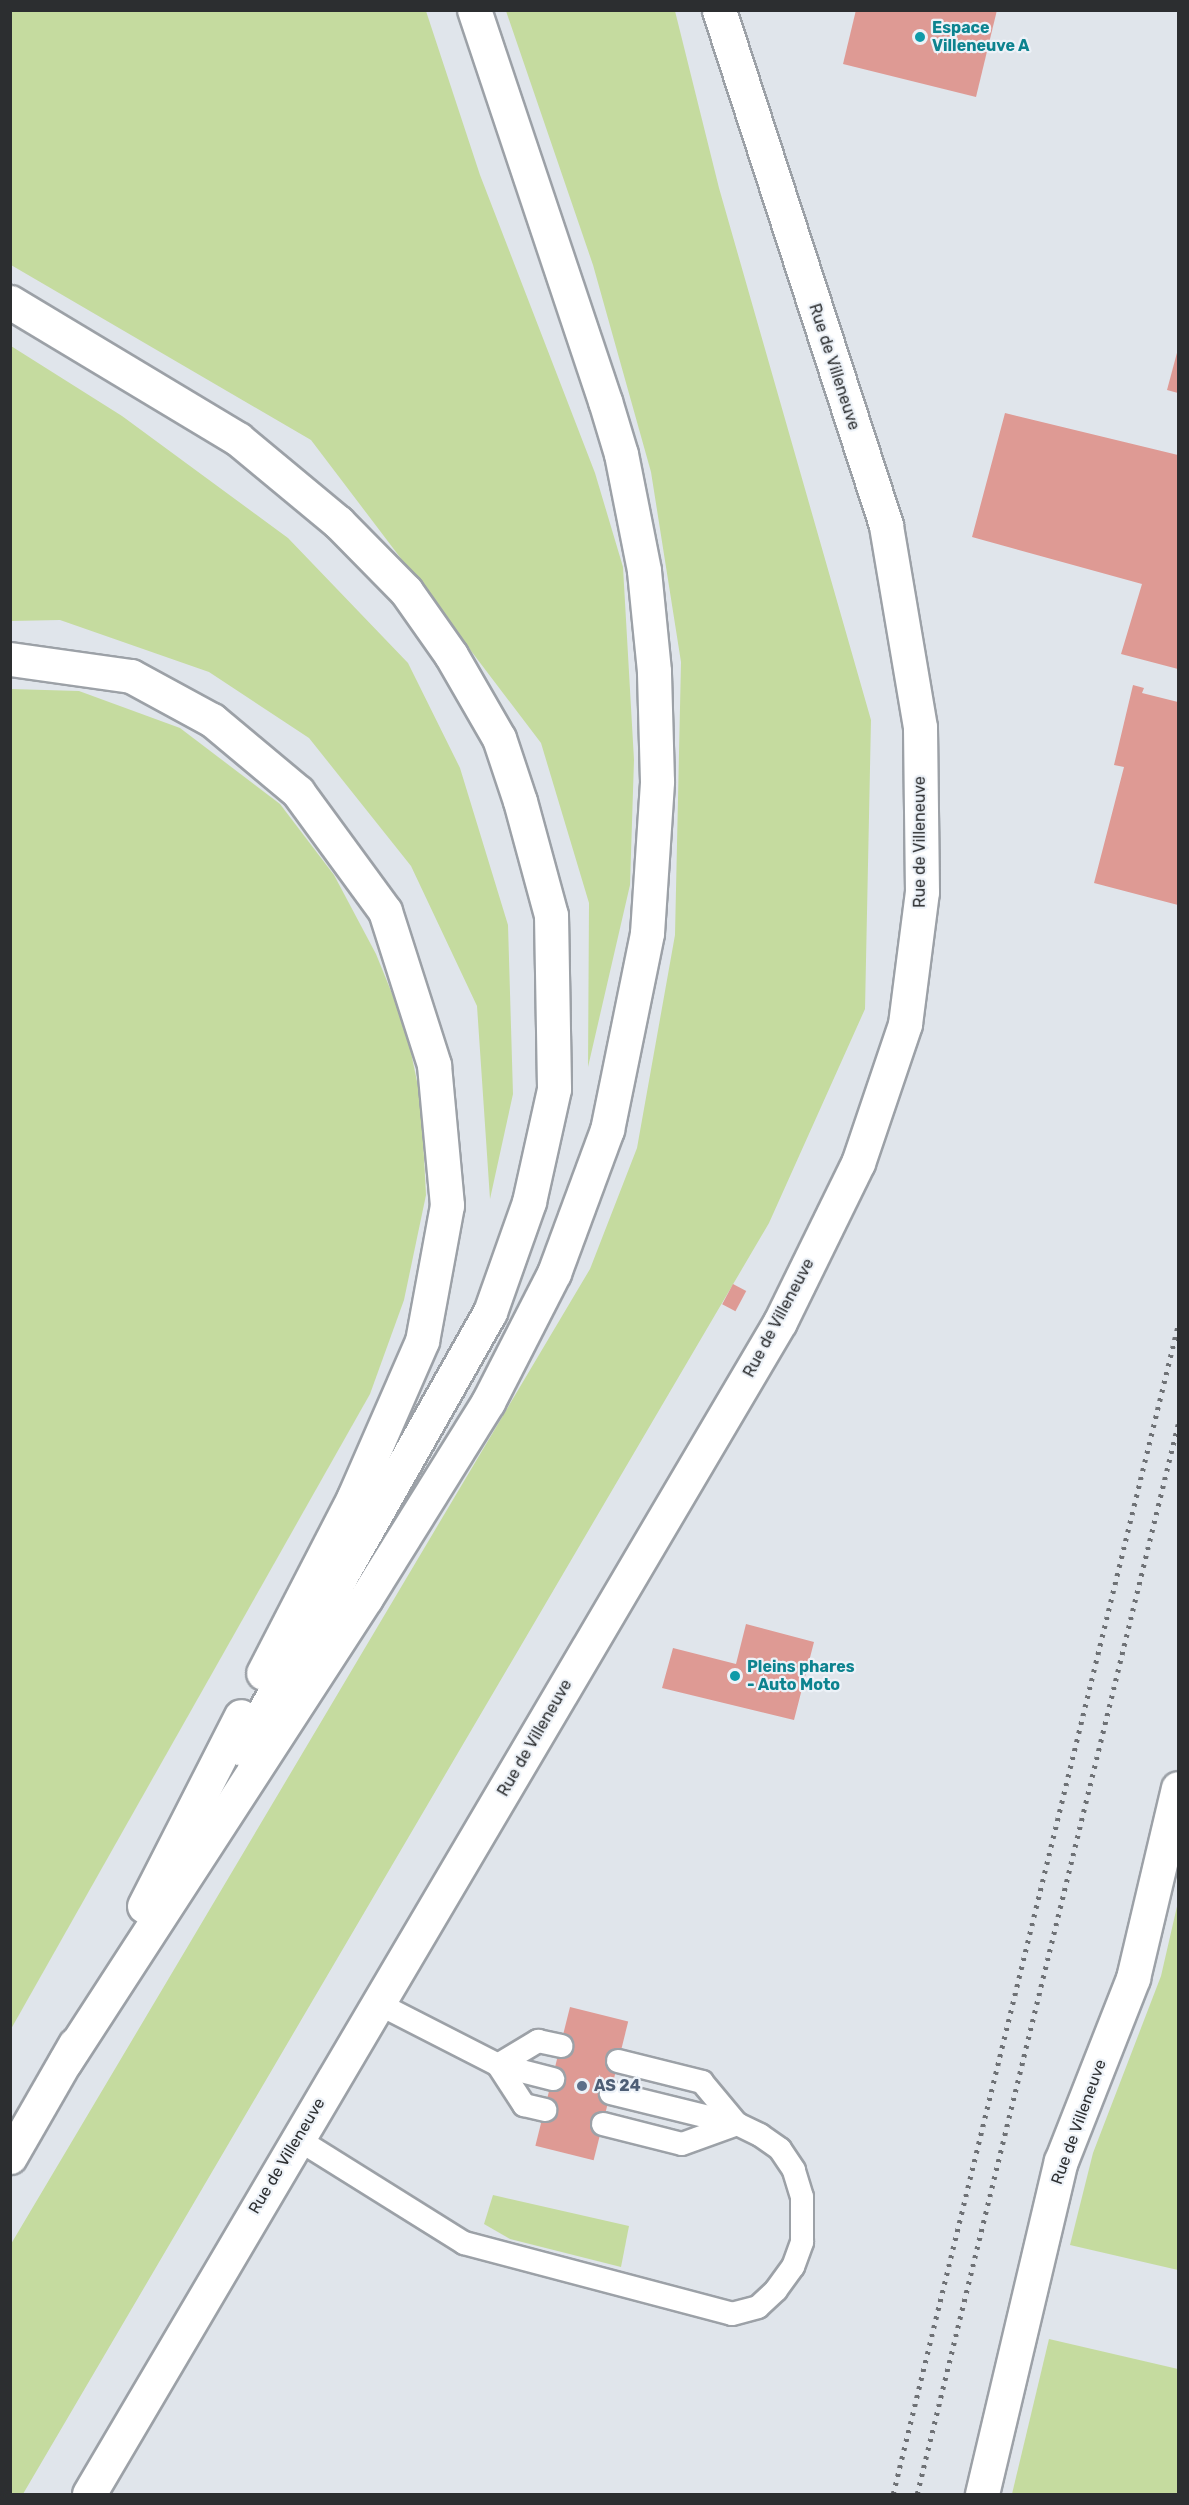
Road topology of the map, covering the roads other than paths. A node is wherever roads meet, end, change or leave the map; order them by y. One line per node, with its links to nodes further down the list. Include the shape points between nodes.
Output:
1 (474, 10): 9 (main road, via 605,401 621,454 644,570 654,671 657,781 647,933 607,1130 554,1273 488,1402 366,1598)
2 (719, 10): 6 (main road, Rue de Villeneuve, via 886,525 920,726 922,891 905,1024 858,1163 780,1322)
3 (10, 302): 9 (main road, via 238,439 338,522 406,591 451,655 499,738 551,915 554,1089 529,1202 490,1312)
4 (10, 659): 9 (main road, via 131,676 212,720 298,792 385,911 434,1065 447,1205 422,1341 354,1497)
5 (1179, 1788): 19 (main road, Rue de Villeneuve, via 1133,1978 1061,2162)
6 (379, 2004): 10 (lane); 16 (main road, Rue de Villeneuve)
7 (561, 2046): 10 (lane, via 538,2041)
8 (618, 2061): 15 (lane, via 702,2082)
9 (65, 2062): 17 (main road)
10 (498, 2065): 11 (lane); 13 (lane, via 524,2105)
11 (553, 2079)
12 (611, 2093): 15 (lane)
13 (545, 2110)
14 (603, 2124): 15 (lane, via 682,2144)
15 (736, 2124): 16 (lane, via 780,2149 794,2170 802,2197 802,2242 793,2267 776,2290 758,2307 732,2314 464,2243)
16 (296, 2138): 18 (main road, Rue de Villeneuve)
17 (10, 2157)
18 (89, 2494)
19 (982, 2494)

